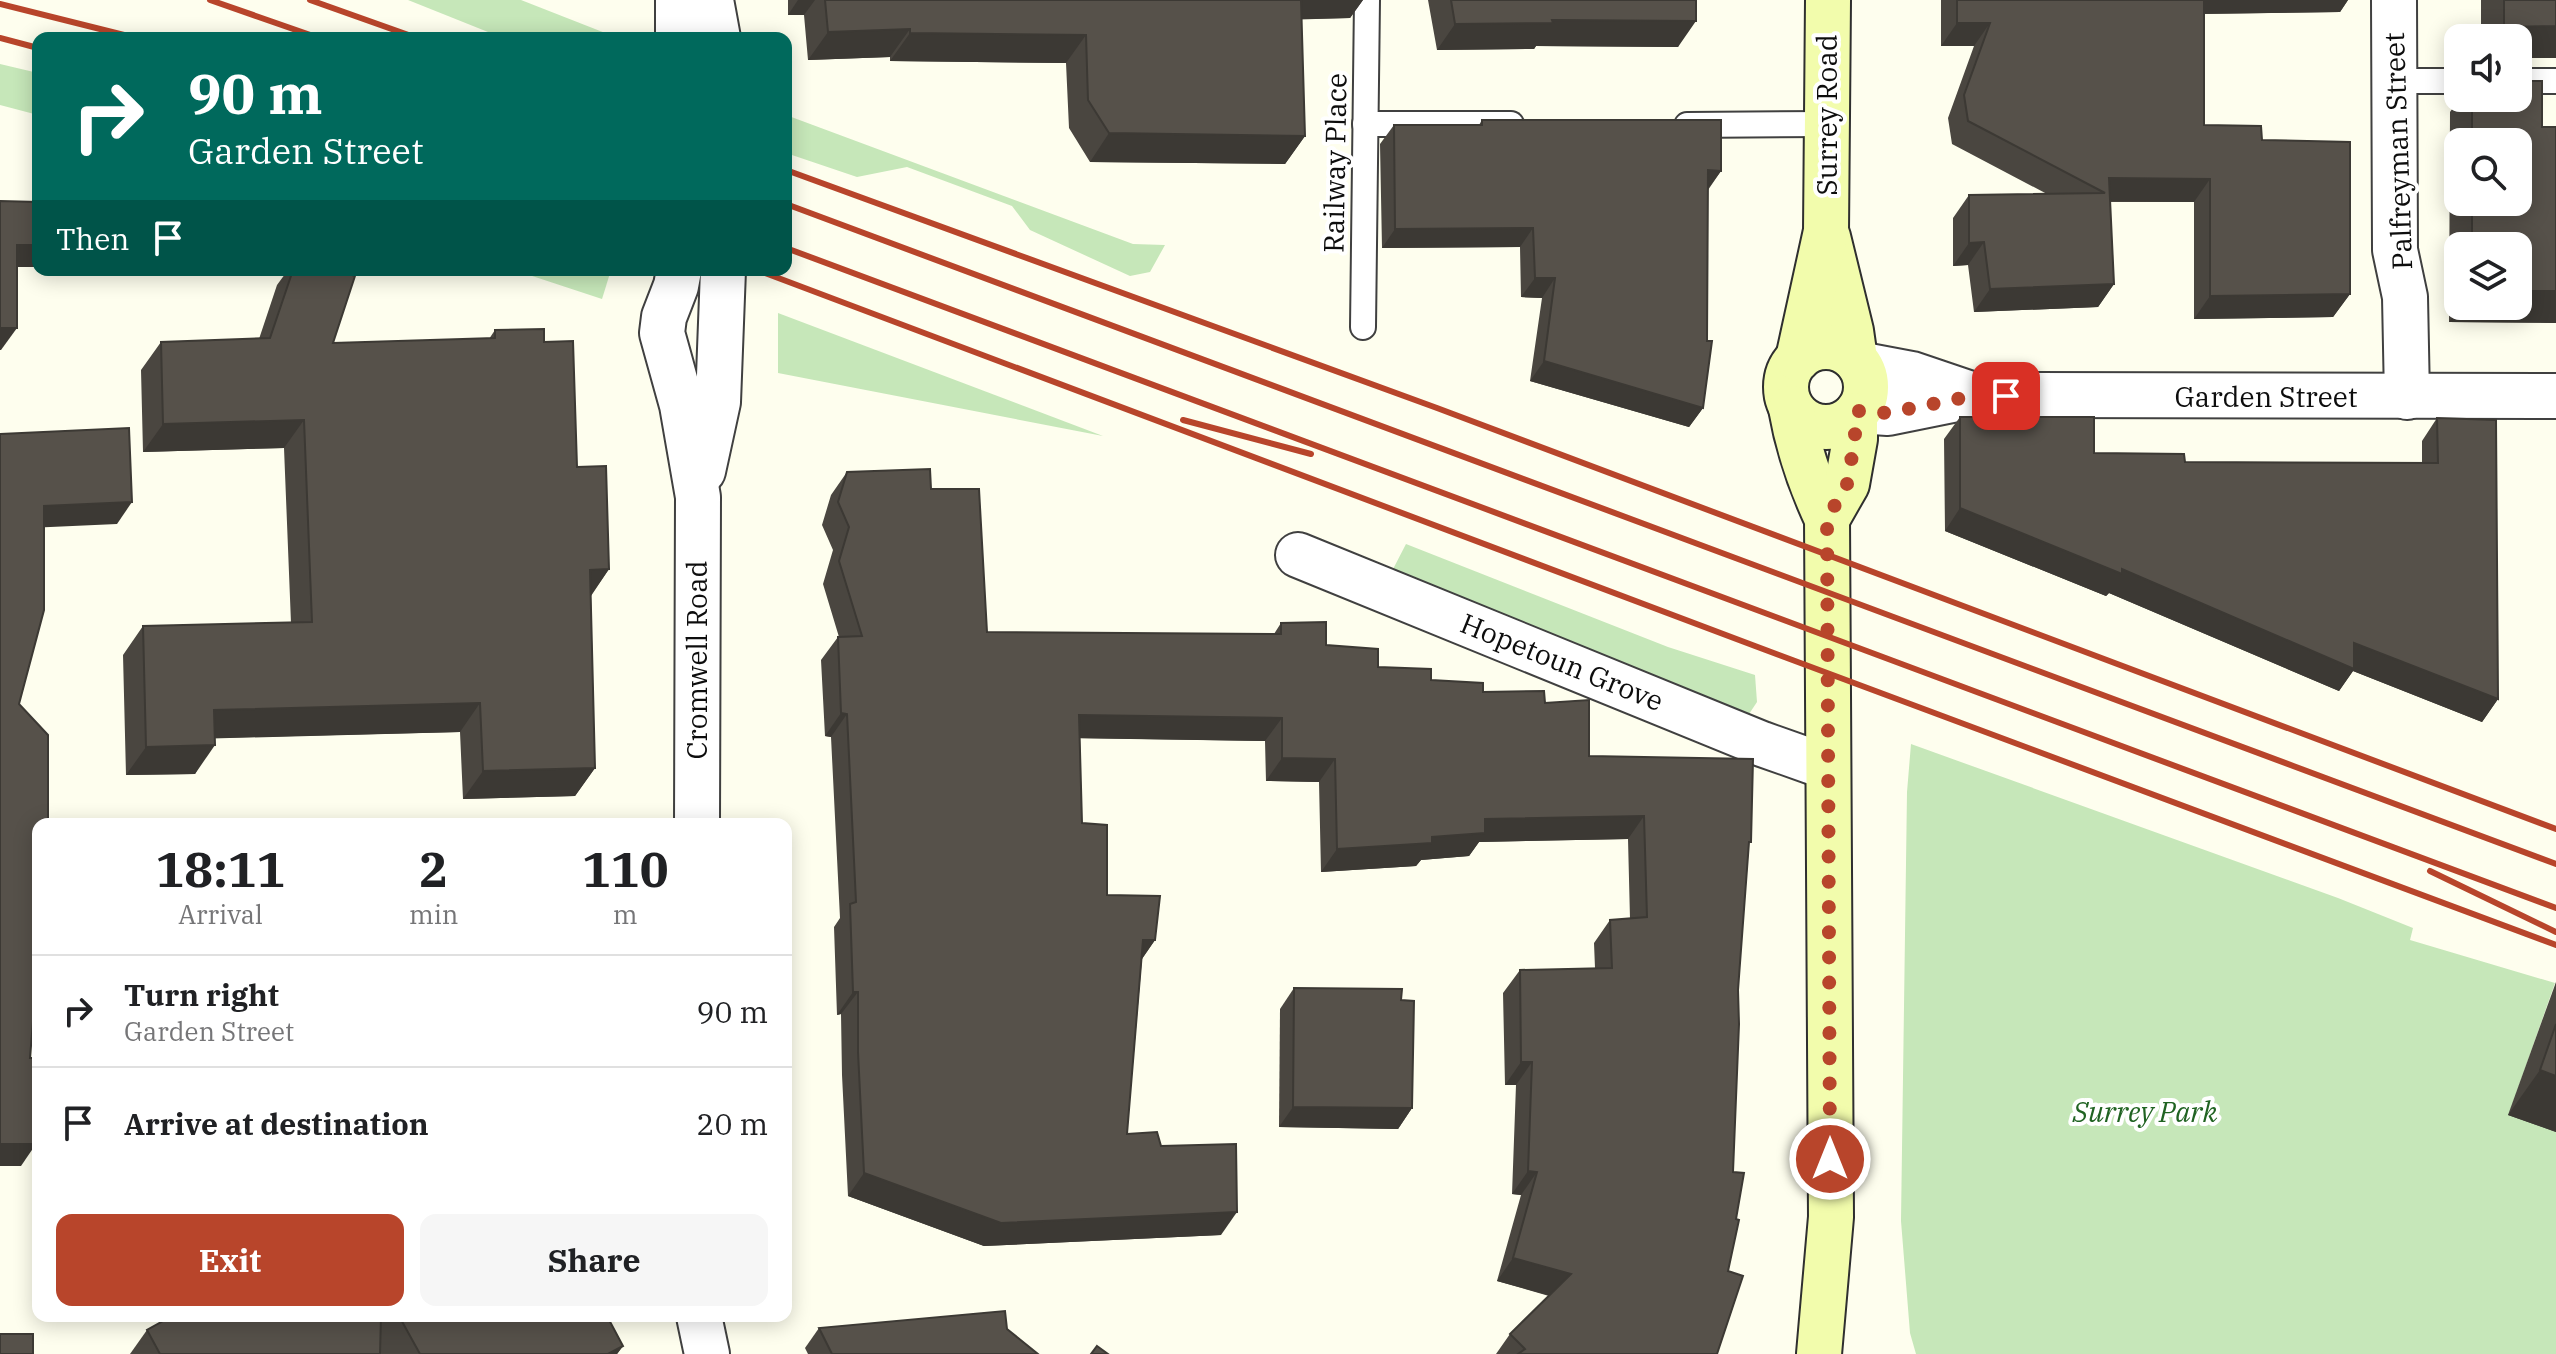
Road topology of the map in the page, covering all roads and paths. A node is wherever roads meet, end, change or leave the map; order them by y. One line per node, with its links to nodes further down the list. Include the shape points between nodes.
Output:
1 (678, 0): 6 (street)
2 (711, 0): 7 (street)
3 (1367, 0): 12 (lane, Railway Place)
4 (1828, 0): 14 (street, Surrey Road)
5 (2394, 0): 8 (street, Palfreyman Street)
6 (678, 32)
7 (717, 32)
8 (2395, 81): 9 (lane); 24 (street, Palfreyman Street, via 2395,250 2405,297)
9 (2444, 81)
10 (2532, 81): 11 (lane)
11 (2556, 81)
12 (1365, 124): 13 (lane); 19 (lane, Railway Place)
13 (1538, 124)
14 (1828, 124): 15 (lane); 16 (street, Surrey Road)
15 (1663, 125)
16 (1826, 231): 20 (street, Surrey Road); 21 (street, Surrey Road)
17 (678, 276): 27 (street, Cromwell Road, via 662,333 682,405)
18 (723, 277): 27 (street, Cromwell Road, via 718,402)
19 (1363, 327)
20 (1798, 359): 21 (street, via 1808,351 1832,347); 25 (street, via 1785,382)
21 (1857, 362): 22 (street, Garden Street); 26 (street, via 1867,389)
22 (1977, 395): 24 (street, Garden Street); 26 (street, Garden Street, via 1888,413)
23 (2556, 396): 24 (street, Garden Street)
24 (2407, 397)
25 (1791, 408): 26 (street, via 1814,426 1829,428); 28 (street, via 1810,482)
26 (1857, 413): 28 (street, via 1847,484)
27 (698, 497): 31 (street, Cromwell Road)
28 (1827, 519): 30 (street)
29 (1298, 555): 30 (street, Hopetoun Grove)
30 (1827, 767): 34 (street, via 1831,1217)
31 (697, 818)
32 (700, 1322): 33 (street)
33 (707, 1354)
34 (1819, 1354)

